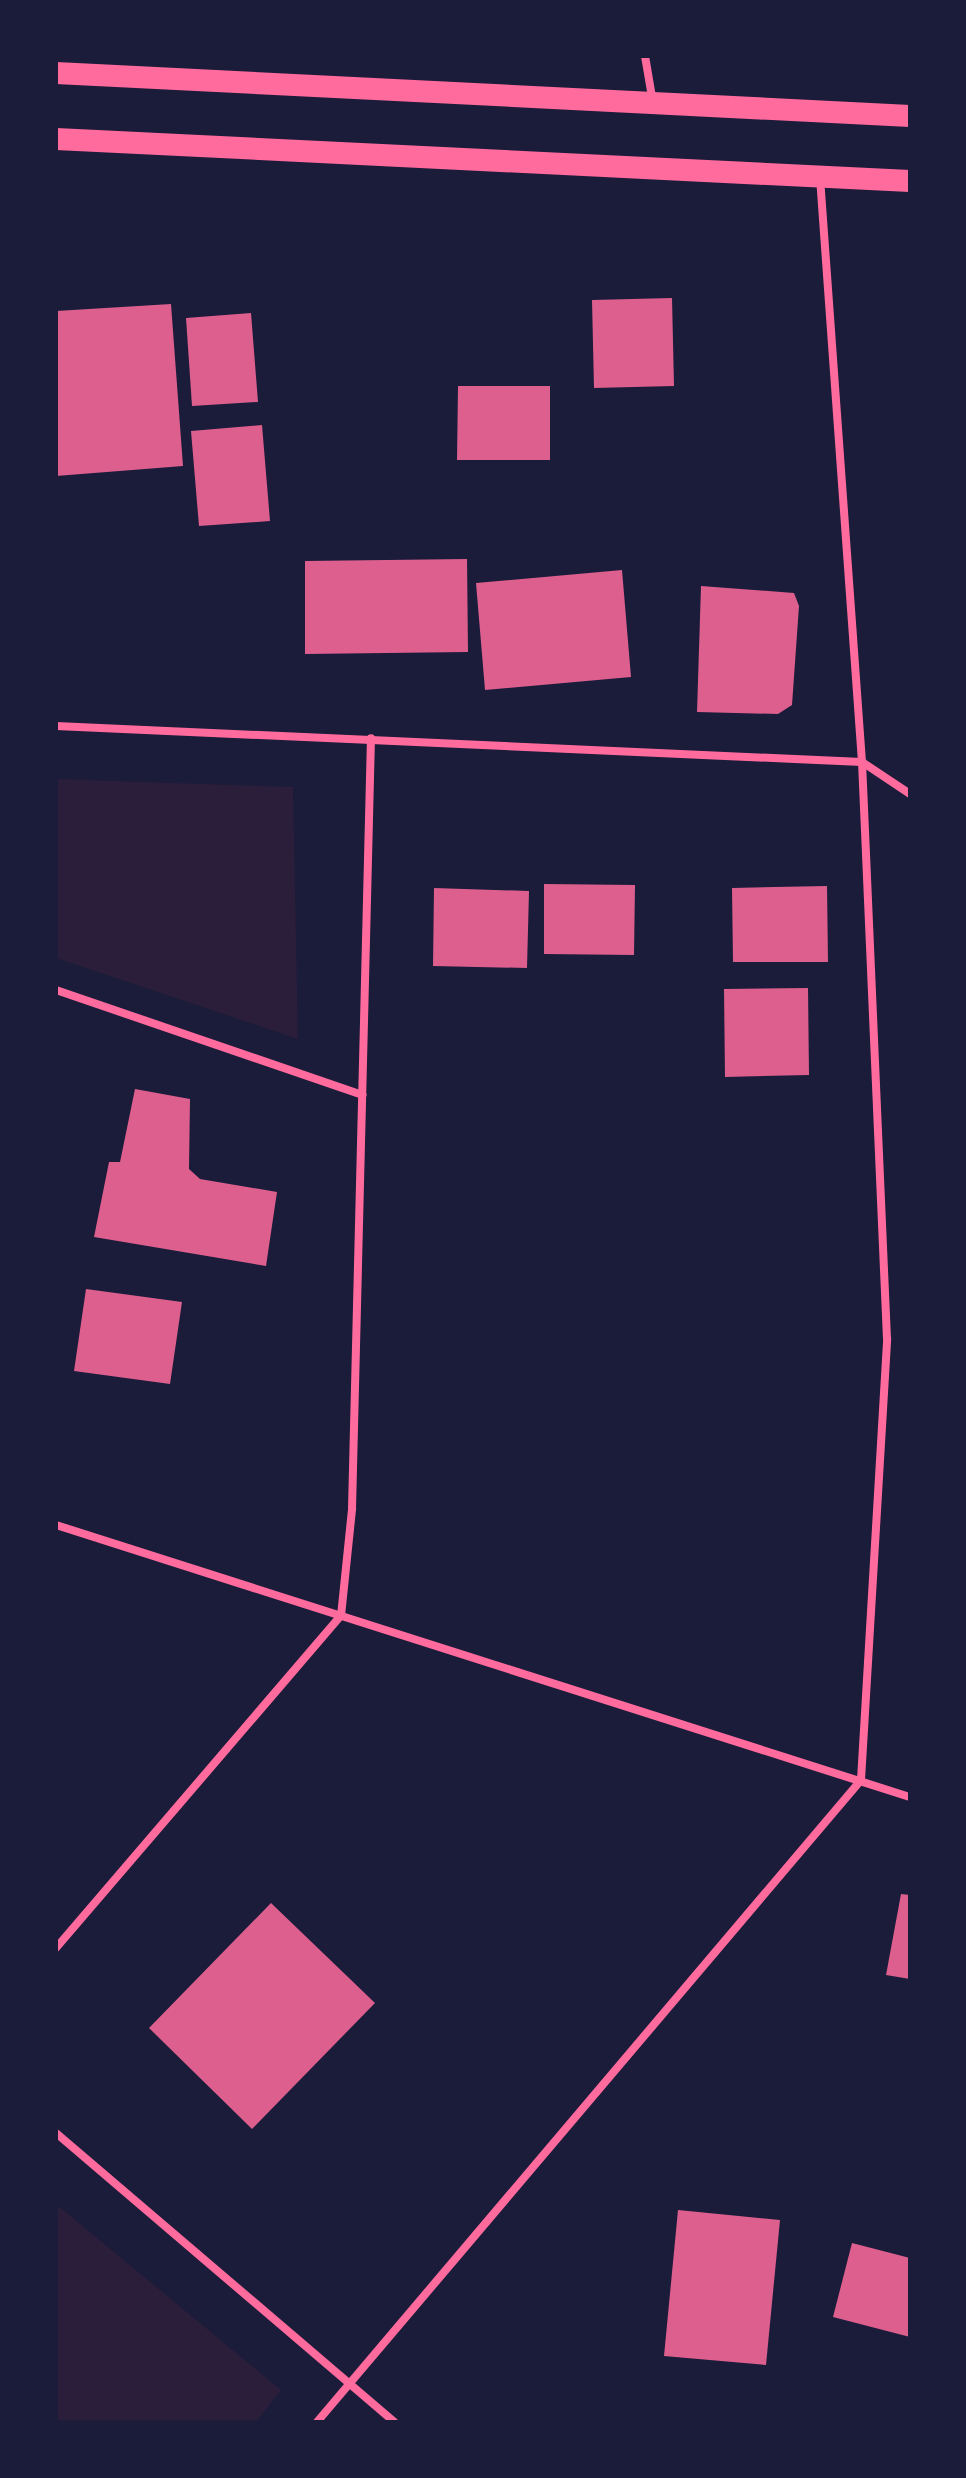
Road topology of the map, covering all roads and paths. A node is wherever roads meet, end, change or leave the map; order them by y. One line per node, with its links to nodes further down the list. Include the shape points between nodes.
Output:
1 (645, 56): 3 (street)
2 (68, 70): 3 (highway)
3 (653, 103): 4 (highway)
4 (910, 116)
5 (56, 139): 6 (highway)
6 (820, 176): 7 (highway); 10 (street)
7 (910, 181)
8 (56, 726): 9 (street)
9 (371, 738): 10 (street); 13 (street)
10 (862, 762): 11 (street); 16 (street, via 887,1339)
11 (910, 794)
12 (56, 990): 13 (street)
13 (362, 1095): 15 (street, via 352,1509)
14 (56, 1525): 15 (street)
15 (341, 1616): 16 (street); 18 (street)
16 (861, 1780): 17 (street); 20 (street)
17 (910, 1797)
18 (56, 1948)
19 (56, 2133): 20 (street)
20 (350, 2383): 21 (street); 22 (street)
21 (317, 2422)
22 (394, 2422)

